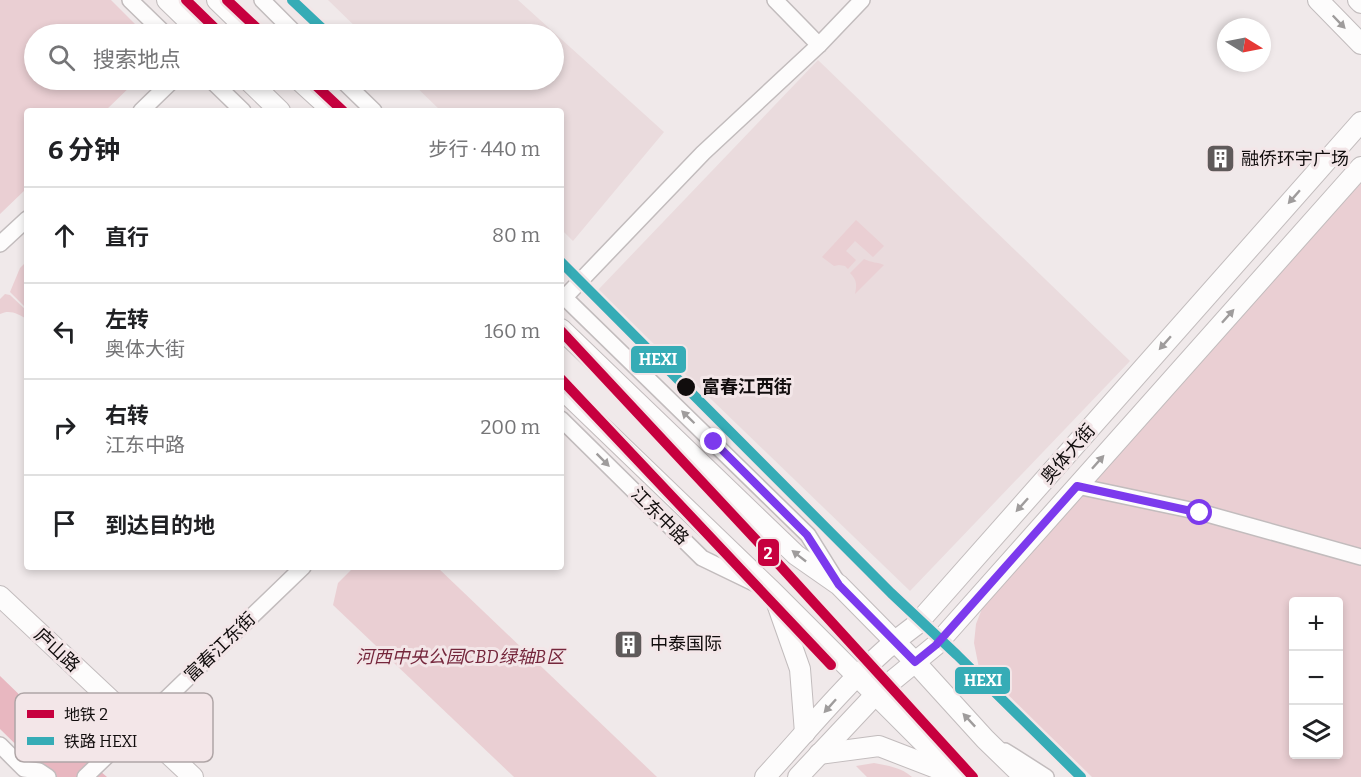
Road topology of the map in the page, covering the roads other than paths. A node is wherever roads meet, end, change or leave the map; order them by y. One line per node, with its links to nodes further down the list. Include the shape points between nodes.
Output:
1 (130, 0): 8 (street)
2 (167, 0): 9 (main road)
3 (217, 0): 10 (main road)
4 (262, 0): 11 (street)
5 (775, 0): 13 (street)
6 (862, 0): 13 (street)
7 (1318, 0): 12 (main road, one-way to 12)
8 (155, 24)
9 (192, 24)
10 (242, 24)
11 (286, 24)
12 (1361, 44)
13 (819, 45): 28 (street, via 703,153)
14 (163, 90): 19 (street)
15 (221, 90): 20 (street)
16 (258, 90): 21 (main road)
17 (310, 90): 22 (main road)
18 (352, 90): 23 (street)
19 (144, 108)
20 (240, 108)
21 (277, 108)
22 (330, 108)
23 (371, 108)
24 (1361, 122): 39 (main road, 奥体大街, one-way to 39, via 916,625)
25 (1361, 167): 33 (main road, 奥体大街, one-way to 25)
26 (24, 222): 27 (street)
27 (0, 244)
28 (564, 294)
29 (564, 296): 36 (street, one-way to 29, via 807,535)
30 (564, 331): 36 (main road, one-way to 30, via 796,555)
31 (564, 391): 37 (main road, 江东中路)
32 (564, 422): 37 (street, 江东中路, one-way to 37, via 702,558)
33 (1077, 486): 34 (street, via 1200,513); 40 (main road, 奥体大街, via 936,645)
34 (1361, 557)
35 (300, 570): 43 (street, 富春江东街)
36 (839, 585): 39 (main road)
37 (773, 592): 41 (main road, 江东中路); 45 (main road, via 800,669)
38 (0, 596): 42 (main road, 庐山路)
39 (894, 641): 40 (main road); 41 (main road, 奥体大街)
40 (915, 662): 44 (main road, 奥体大街); 46 (main road, one-way to 40)
41 (857, 676): 44 (main road, 江东中路); 45 (main road, 奥体大街, one-way to 45)
42 (103, 693)
43 (172, 693)
44 (875, 695): 48 (main road, 奥体大街); 58 (main road, 江东中路)
45 (805, 733): 56 (main road, 奥体大街)
46 (985, 739): 59 (main road); 60 (street)
47 (0, 745): 49 (street)
48 (819, 754): 57 (main road, 奥体大街); 58 (main road, via 879,746)
49 (15, 760)
50 (17, 762): 53 (street)
51 (101, 762): 54 (street, 富春江东街)
52 (177, 762): 55 (main road, 庐山路)
53 (40, 775)
54 (85, 777)
55 (193, 777)
56 (765, 777)
57 (798, 777)
58 (957, 777)
59 (1024, 777)
60 (1046, 777)

